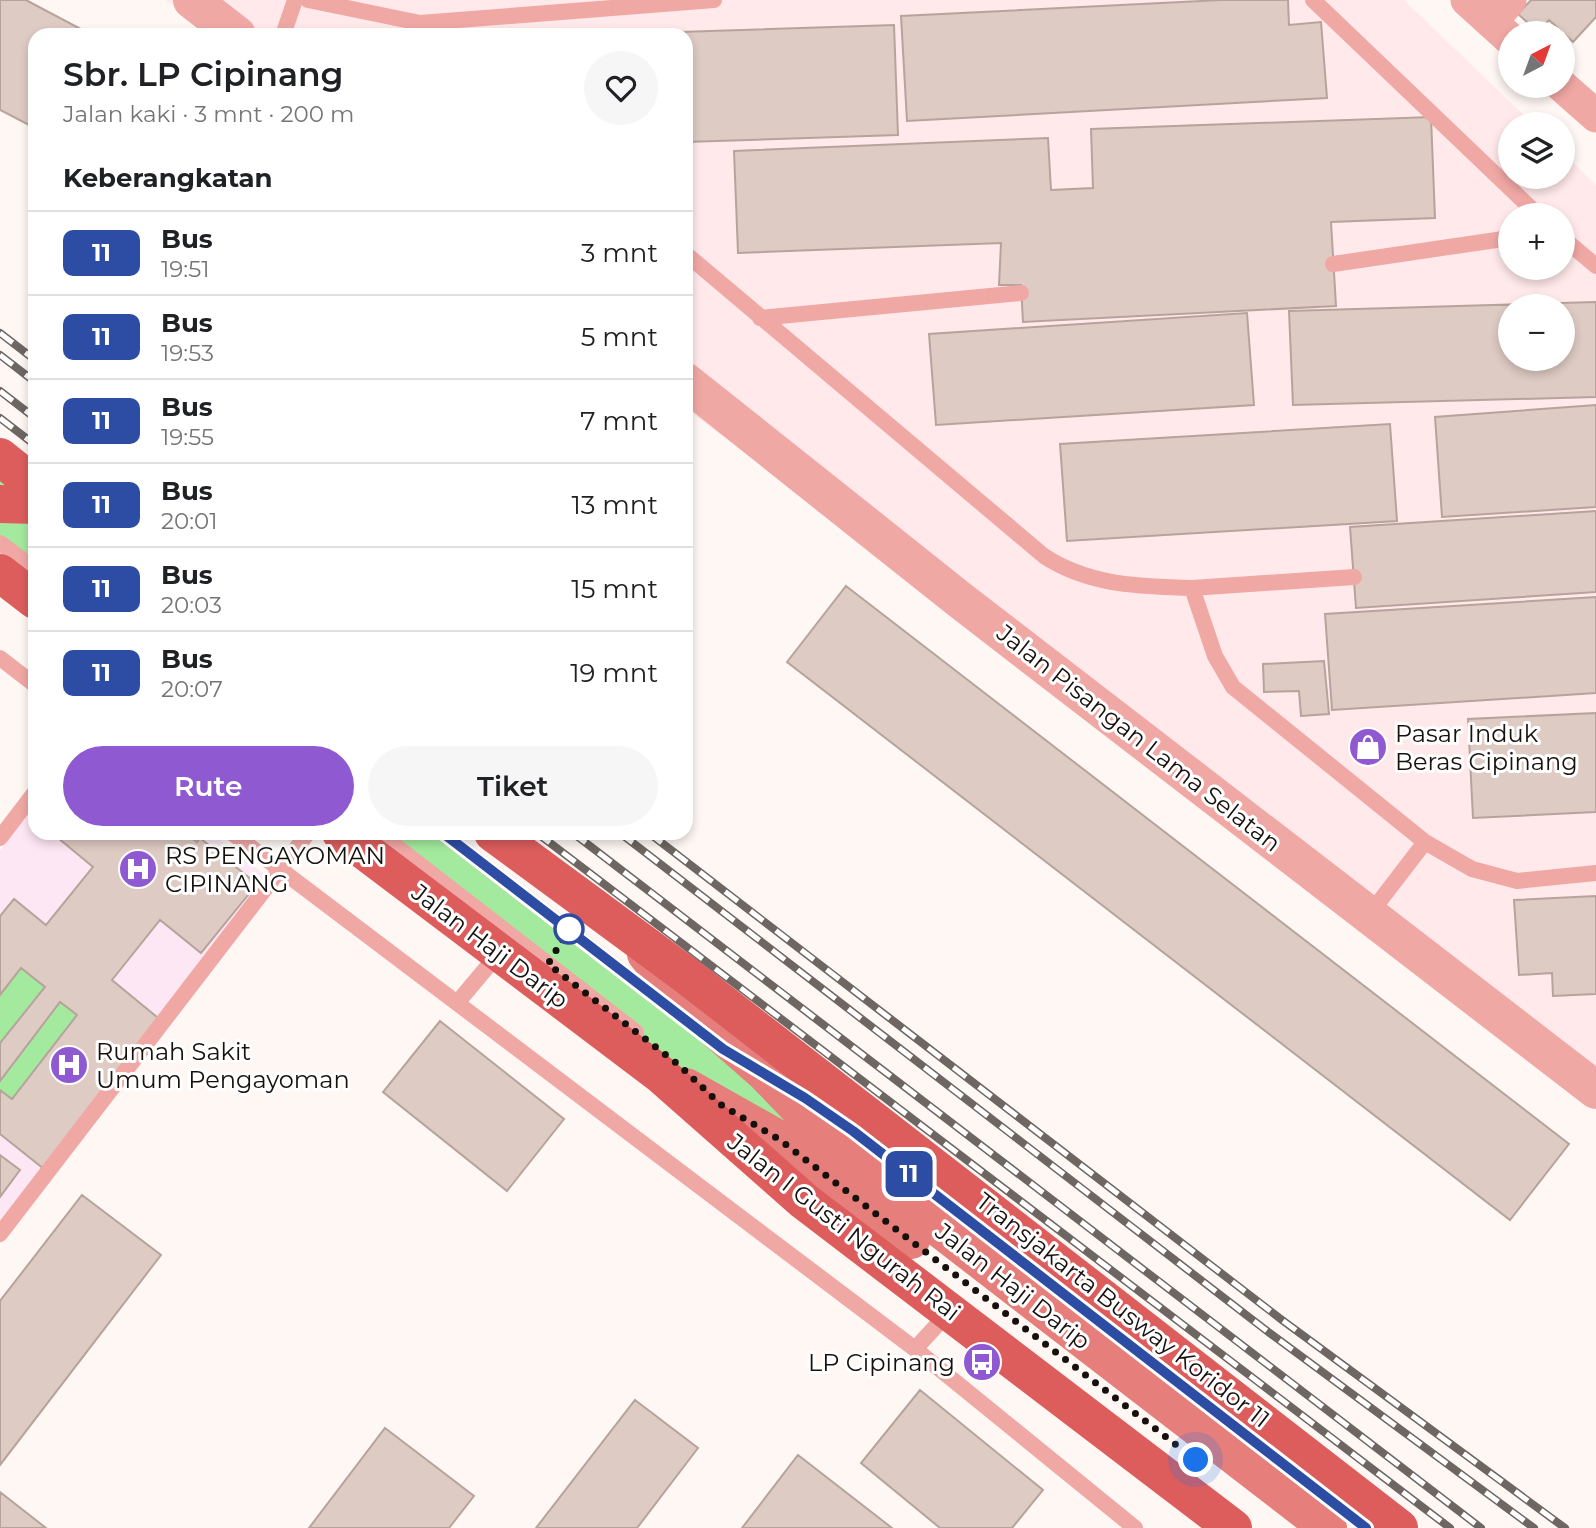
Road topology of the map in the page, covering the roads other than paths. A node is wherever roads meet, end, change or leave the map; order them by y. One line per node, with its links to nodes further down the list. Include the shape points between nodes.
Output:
1 (192, 0): 7 (street)
2 (295, 0): 8 (lane)
3 (308, 0): 6 (lane)
4 (713, 0): 6 (lane)
5 (1313, 0): 12 (lane)
6 (420, 23): 9 (lane)
7 (228, 28)
8 (285, 28)
9 (425, 28)
10 (1575, 97): 11 (street)
11 (1596, 116)
12 (1525, 203)
13 (1498, 240): 16 (lane)
14 (1575, 248): 17 (lane)
15 (693, 260): 19 (lane)
16 (1333, 264)
17 (1596, 266)
18 (1021, 293): 19 (lane)
19 (760, 318): 26 (lane, via 1053,562 1124,586)
20 (693, 388): 40 (street, Jalan Pisangan Lama Selatan)
21 (0, 457): 22 (main road)
22 (19, 503)
23 (0, 543): 25 (lane)
24 (1354, 577): 26 (lane)
25 (16, 578)
26 (1192, 588): 37 (lane, via 1215,656 1233,687)
27 (0, 658): 28 (lane)
28 (28, 680)
29 (28, 801): 30 (lane)
30 (0, 838)
31 (241, 840): 38 (lane)
32 (303, 840): 38 (lane)
33 (350, 840): 42 (main road, Jalan Haji Darip)
34 (388, 840): 44 (lane)
35 (452, 840): 45 (lane, Transjakarta Busway Koridor 11, via 723,1049)
36 (502, 840): 41 (main road, Jalan Haji Darip)
37 (1425, 842): 39 (lane, via 1495,878 1517,881); 40 (lane)
38 (281, 870): 43 (lane); 48 (lane)
39 (1596, 873)
40 (1368, 916): 46 (street, Jalan Pisangan Lama Selatan)
41 (634, 940): 45 (main road, Jalan Haji Darip, via 689,1006); 58 (main road, via 686,975)
42 (499, 953): 43 (lane); 44 (main road, Jalan Haji Darip)
43 (457, 1003): 50 (lane)
44 (664, 1062): 47 (main road, Jalan Haji Darip); 49 (main road, Jalan I Gusti Ngurah Rai, via 795,1193)
45 (765, 1073): 51 (main road, Jalan Haji Darip, via 843,1154); 57 (lane, Transjakarta Busway Koridor 11, via 864,1139)
46 (1596, 1090)
47 (720, 1104): 51 (main road, Jalan Haji Darip, via 780,1140); 52 (lane, via 789,1171 1082,1396)
48 (0, 1234)
49 (950, 1311): 50 (lane); 52 (main road, Jalan I Gusti Ngurah Rai)
50 (915, 1349): 53 (lane)
51 (1096, 1366): 55 (main road, Jalan Haji Darip); 56 (main road, Jalan Haji Darip)
52 (1145, 1461): 54 (main road, Jalan I Gusti Ngurah Rai)
53 (1135, 1528)
54 (1233, 1528)
55 (1284, 1528)
56 (1328, 1528)
57 (1366, 1528)
58 (1399, 1528)

